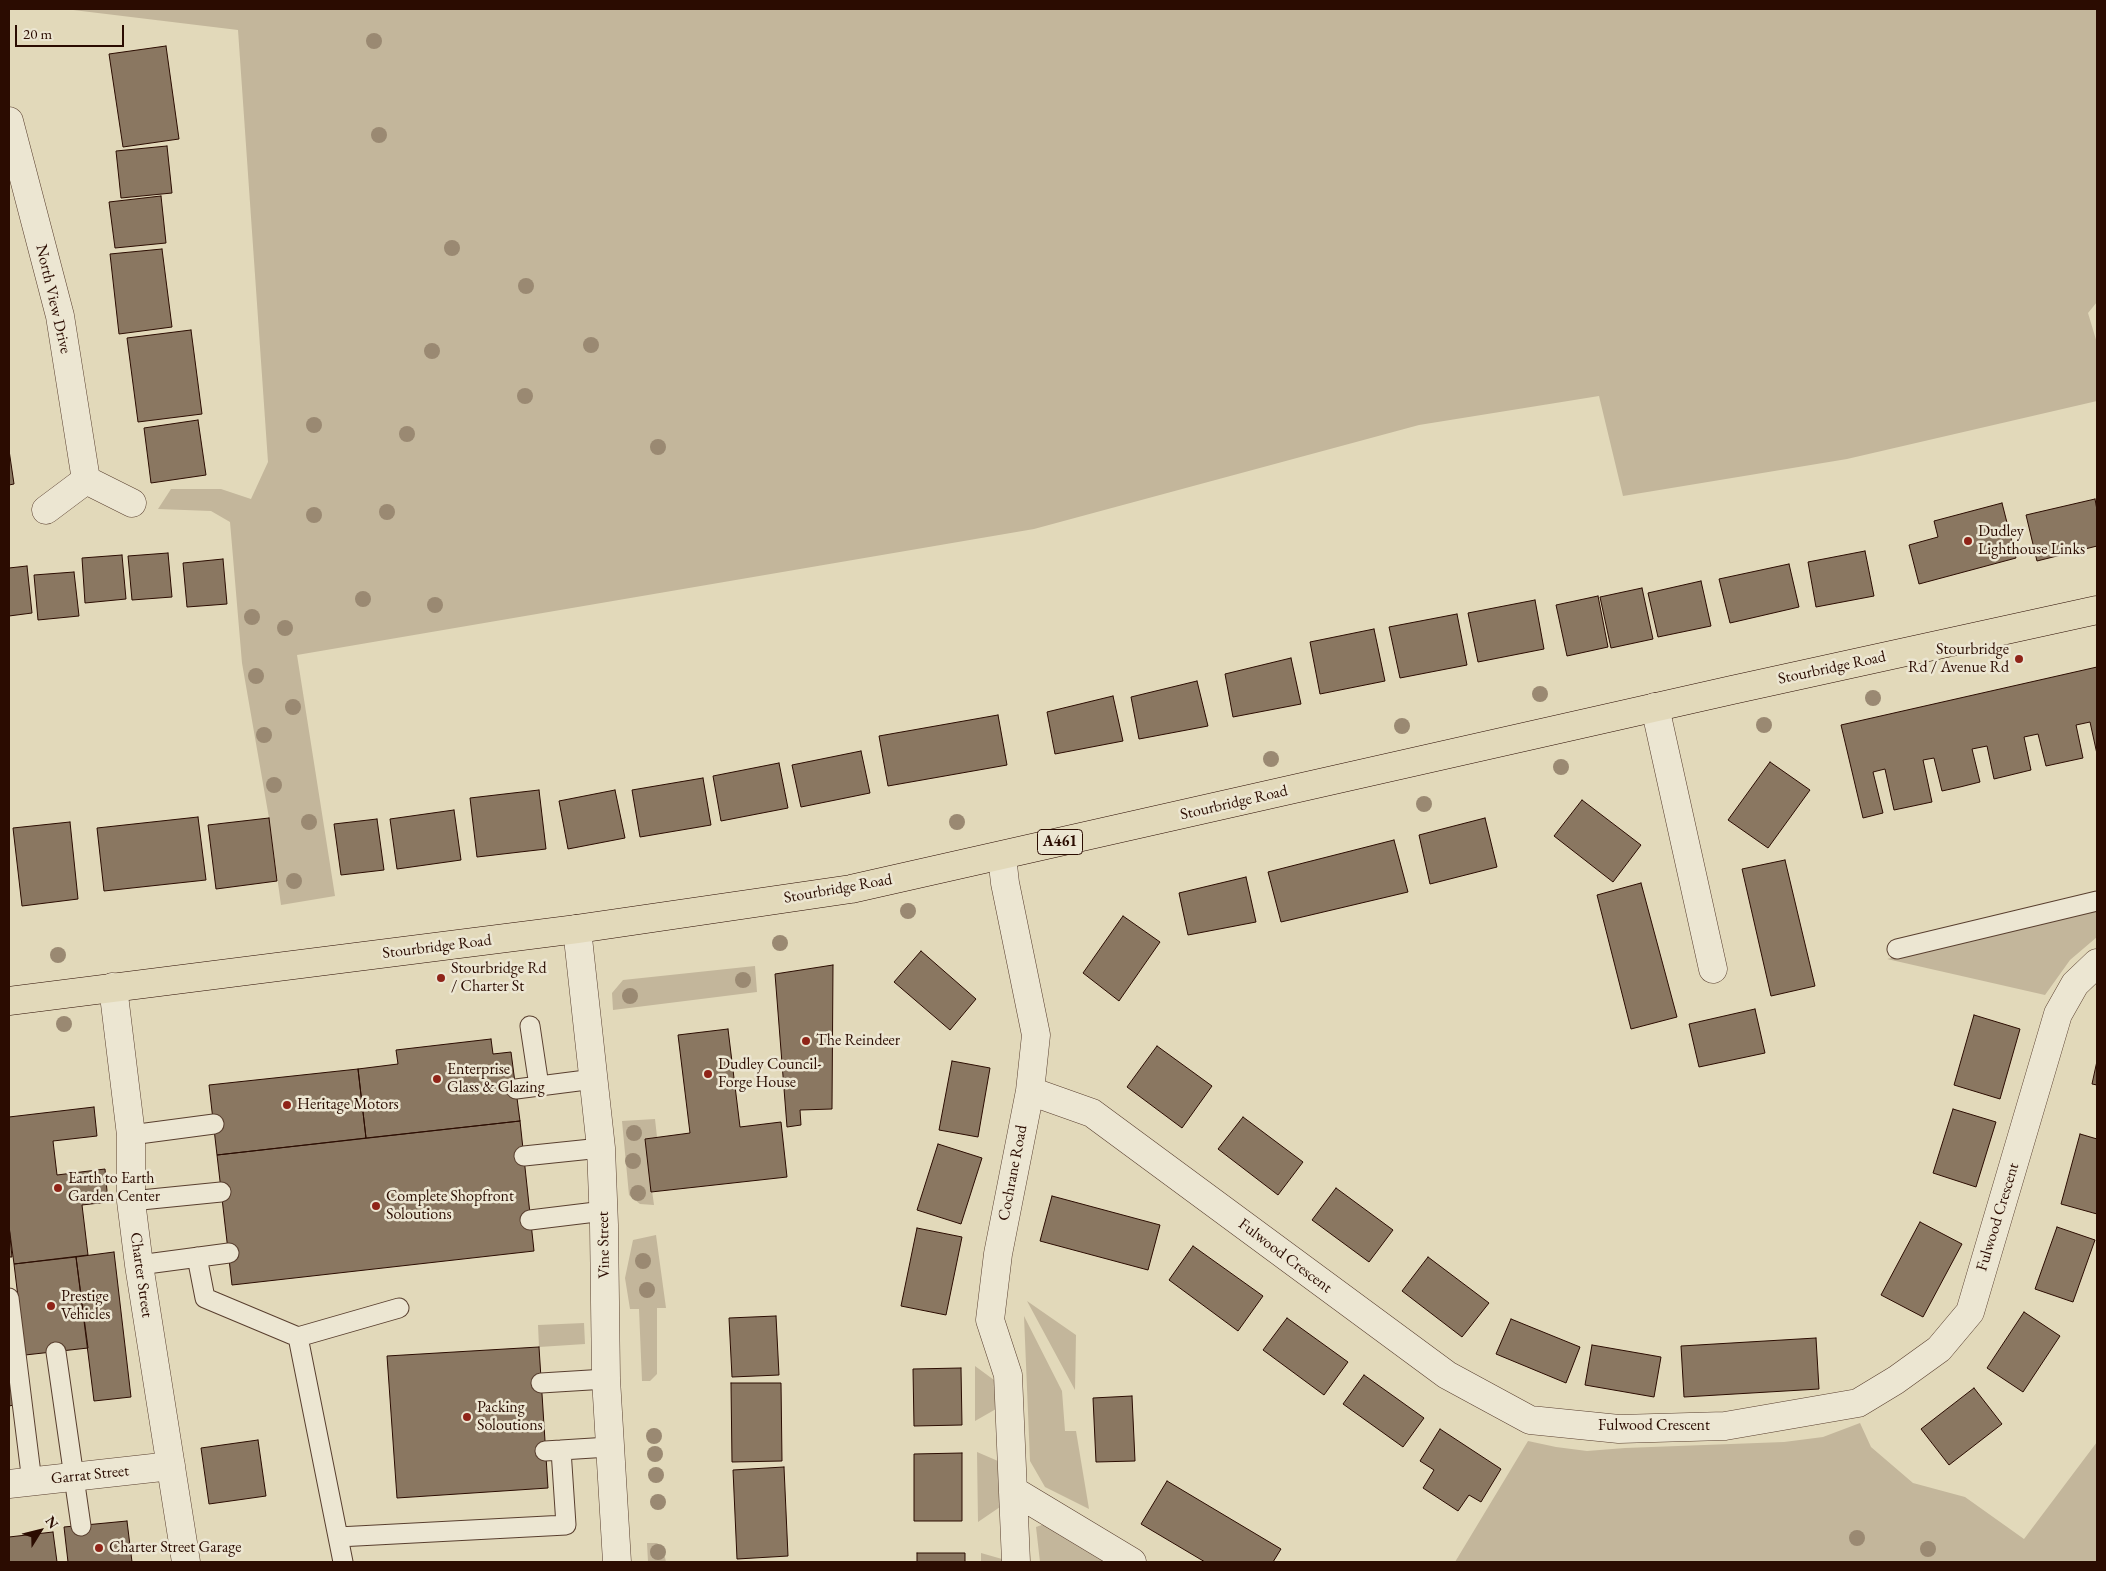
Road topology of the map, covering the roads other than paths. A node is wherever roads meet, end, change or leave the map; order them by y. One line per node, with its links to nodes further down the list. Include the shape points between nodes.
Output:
1 (9, 121): 2 (street, North View Drive, via 60,316)
2 (86, 480): 3 (street); 4 (street)
3 (132, 503)
4 (46, 510)
5 (2097, 610): 6 (main road, Stourbridge Road / A461)
6 (1654, 707): 7 (main road, Stourbridge Road / A461); 12 (street)
7 (1002, 856): 9 (main road, Stourbridge Road / A461, via 850,889); 19 (street, Cochrane Road, via 1036,1035)
8 (2097, 901): 10 (lane)
9 (577, 929): 13 (main road, Stourbridge Road / A461); 16 (street, Vine Street)
10 (1897, 949)
11 (2097, 963): 19 (street, Fulwood Crescent, via 2075,984 2058,1014 1970,1312 1939,1349 1858,1403 1725,1426 1619,1429 1530,1420 1447,1375 1092,1113)
12 (1713, 969)
13 (113, 987): 14 (main road, Stourbridge Road / A461); 21 (street, Charter Street)
14 (9, 1001)
15 (530, 1026): 17 (lane)
16 (594, 1079): 17 (lane); 22 (street, Vine Street)
17 (539, 1086): 18 (lane)
18 (516, 1089)
19 (1030, 1091): 41 (street, Cochrane Road, via 998,1254 990,1320 1008,1375)
20 (214, 1124): 21 (lane)
21 (131, 1136): 25 (street, Charter Street)
22 (601, 1148): 23 (lane); 26 (street, Vine Street)
23 (524, 1156)
24 (221, 1192): 25 (lane)
25 (131, 1202): 30 (street, Charter Street)
26 (604, 1211): 27 (lane); 35 (street, Vine Street)
27 (530, 1220)
28 (229, 1253): 29 (lane)
29 (196, 1257): 30 (lane); 33 (lane, via 205,1298)
30 (139, 1265): 38 (street, Charter Street)
31 (9, 1298): 40 (lane)
32 (399, 1308): 33 (lane)
33 (298, 1337): 43 (lane)
34 (56, 1352): 39 (lane)
35 (606, 1379): 36 (lane); 37 (street, Vine Street)
36 (541, 1383)
37 (610, 1447): 43 (lane, via 553,1450 566,1525); 46 (street, Vine Street)
38 (172, 1466): 39 (street, Garrat Street); 44 (street, Charter Street)
39 (72, 1477): 40 (street, Garrat Street); 42 (lane)
40 (20, 1483)
41 (1014, 1491): 47 (street, Cochrane Road); 48 (street)
42 (81, 1526)
43 (338, 1537): 45 (lane)
44 (186, 1562)
45 (343, 1562)
46 (617, 1562)
47 (1016, 1562)
48 (1132, 1562)

